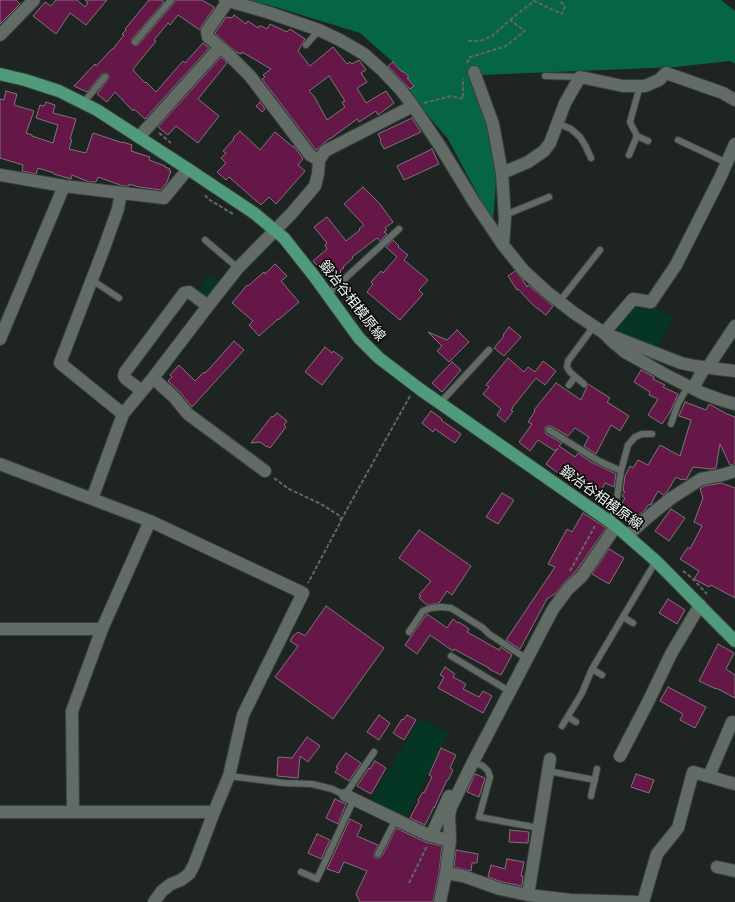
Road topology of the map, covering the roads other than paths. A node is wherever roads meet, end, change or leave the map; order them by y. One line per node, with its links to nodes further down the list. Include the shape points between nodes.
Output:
1 (171, 0): 6 (lane)
2 (30, 1): 5 (street)
3 (227, 1): 4 (street); 8 (street, via 207,31 208,37)
4 (319, 30): 7 (lane); 17 (street, via 364,54 392,80)
5 (0, 35)
6 (134, 42)
7 (306, 45)
8 (220, 48): 20 (street); 26 (street, via 250,76 310,155)
9 (474, 72): 29 (street, via 494,124)
10 (0, 74): 16 (main road, 鍛冶谷相模原線, via 25,80)
11 (545, 76): 13 (lane)
12 (105, 77): 16 (lane)
13 (580, 77): 14 (street, via 623,86); 18 (street)
14 (640, 86): 15 (street, via 658,80 666,73 723,93); 19 (lane, via 630,122)
15 (735, 100)
16 (83, 103): 20 (main road, 鍛冶谷相模原線)
17 (413, 106): 26 (street, via 325,151); 38 (street)
18 (557, 123): 25 (lane, via 571,129 580,137); 29 (street, via 550,143 544,151 528,162)
19 (637, 136): 22 (lane); 24 (lane)
20 (139, 137): 28 (main road, 鍛冶谷相模原線)
21 (678, 140): 27 (lane)
22 (648, 141)
23 (735, 144): 27 (street)
24 (629, 155)
25 (591, 158)
26 (319, 160): 36 (street, via 315,186)
27 (727, 163): 47 (street, via 676,265 651,302 632,299)
28 (188, 169): 32 (street, via 164,198); 36 (main road, 鍛冶谷相模原線)
29 (502, 173): 34 (street)
30 (0, 175): 31 (street)
31 (64, 186): 32 (street); 48 (street)
32 (121, 193): 41 (street, via 118,209)
33 (549, 197): 34 (lane)
34 (505, 215): 38 (street)
35 (399, 229): 42 (lane)
36 (275, 230): 40 (street); 42 (main road, 鍛冶谷相模原線)
37 (204, 240): 40 (lane)
38 (504, 245): 44 (street, via 524,271)
39 (600, 250): 44 (lane)
40 (238, 268): 45 (street)
41 (92, 280): 43 (lane); 60 (street, via 60,364)
42 (328, 294): 58 (main road, 鍛冶谷相模原線, via 359,338 379,358)
43 (119, 298)
44 (559, 302): 47 (street)
45 (208, 306): 53 (street); 57 (street, via 189,292 184,293 125,372 126,379)
46 (735, 326): 50 (street)
47 (599, 330): 50 (street, via 681,363); 52 (lane, via 568,361 567,367); 56 (street, via 625,352)
48 (0, 339)
49 (489, 350): 58 (lane)
50 (706, 367): 51 (street); 56 (street)
51 (735, 371)
52 (575, 377): 54 (lane); 55 (lane)
53 (153, 378): 57 (street); 65 (street, via 188,414)
54 (584, 384)
55 (569, 385)
56 (691, 387): 59 (street); 61 (lane, via 675,411)
57 (142, 391): 60 (street)
58 (440, 404): 72 (main road, 鍛冶谷相模原線)
59 (735, 404)
60 (123, 414): 70 (street)
61 (671, 424)
62 (549, 430): 66 (lane, via 594,458)
63 (652, 434): 66 (lane, via 635,437 628,445)
64 (0, 464): 70 (street)
65 (265, 471)
66 (621, 471): 72 (lane)
67 (735, 471): 68 (street)
68 (722, 475): 69 (lane); 73 (street, via 701,480 670,499)
69 (735, 479)
70 (92, 499): 71 (street)
71 (150, 521): 79 (street); 97 (street, via 303,593 243,715)
72 (614, 524): 73 (main road, 鍛冶谷相模原線); 83 (street, via 582,576 553,609)
73 (628, 535): 74 (main road, 鍛冶谷相模原線)
74 (656, 561): 75 (main road, 鍛冶谷相模原線); 76 (lane)
75 (700, 606): 81 (main road, 鍛冶谷相模原線); 93 (street, via 625,740)
76 (623, 617): 77 (lane); 84 (lane)
77 (633, 623)
78 (0, 629): 79 (street)
79 (102, 629): 104 (street, via 72,712)
80 (409, 632): 83 (lane, via 423,611 431,608 451,608)
81 (735, 641)
82 (451, 656): 86 (lane)
83 (524, 656): 86 (street)
84 (592, 669): 85 (lane); 87 (lane)
85 (602, 675)
86 (507, 689): 94 (street)
87 (568, 717): 88 (lane); 90 (lane)
88 (576, 722)
89 (732, 722): 91 (street)
90 (562, 726)
91 (731, 736): 98 (street)
92 (374, 752): 102 (lane)
93 (620, 756)
94 (470, 760): 106 (street, via 451,807); 108 (lane, via 483,766 490,777 479,817)
95 (549, 765): 99 (lane); 108 (street)
96 (597, 769): 99 (lane)
97 (229, 776): 102 (lane, via 312,784); 105 (street)
98 (709, 776): 100 (street); 122 (street, via 693,772 678,828 657,854)
99 (594, 780): 101 (lane)
100 (735, 784)
101 (591, 796)
102 (350, 797): 107 (street); 114 (lane, via 317,879)
103 (0, 812): 104 (street)
104 (73, 812): 105 (street)
105 (214, 812): 119 (street, via 189,874 162,891)
106 (445, 814): 109 (street); 110 (street)
107 (396, 819): 109 (street); 111 (lane)
108 (539, 828): 116 (street)
109 (431, 836): 110 (street)
110 (450, 840): 115 (street)
111 (378, 854)
112 (717, 867): 113 (street)
113 (735, 871)
114 (301, 872)
115 (446, 872): 116 (street); 120 (street)
116 (528, 895): 117 (street)
117 (571, 901): 118 (street)
118 (596, 901): 121 (street)
119 (154, 902)
120 (440, 902)
121 (637, 902)
122 (643, 902)

